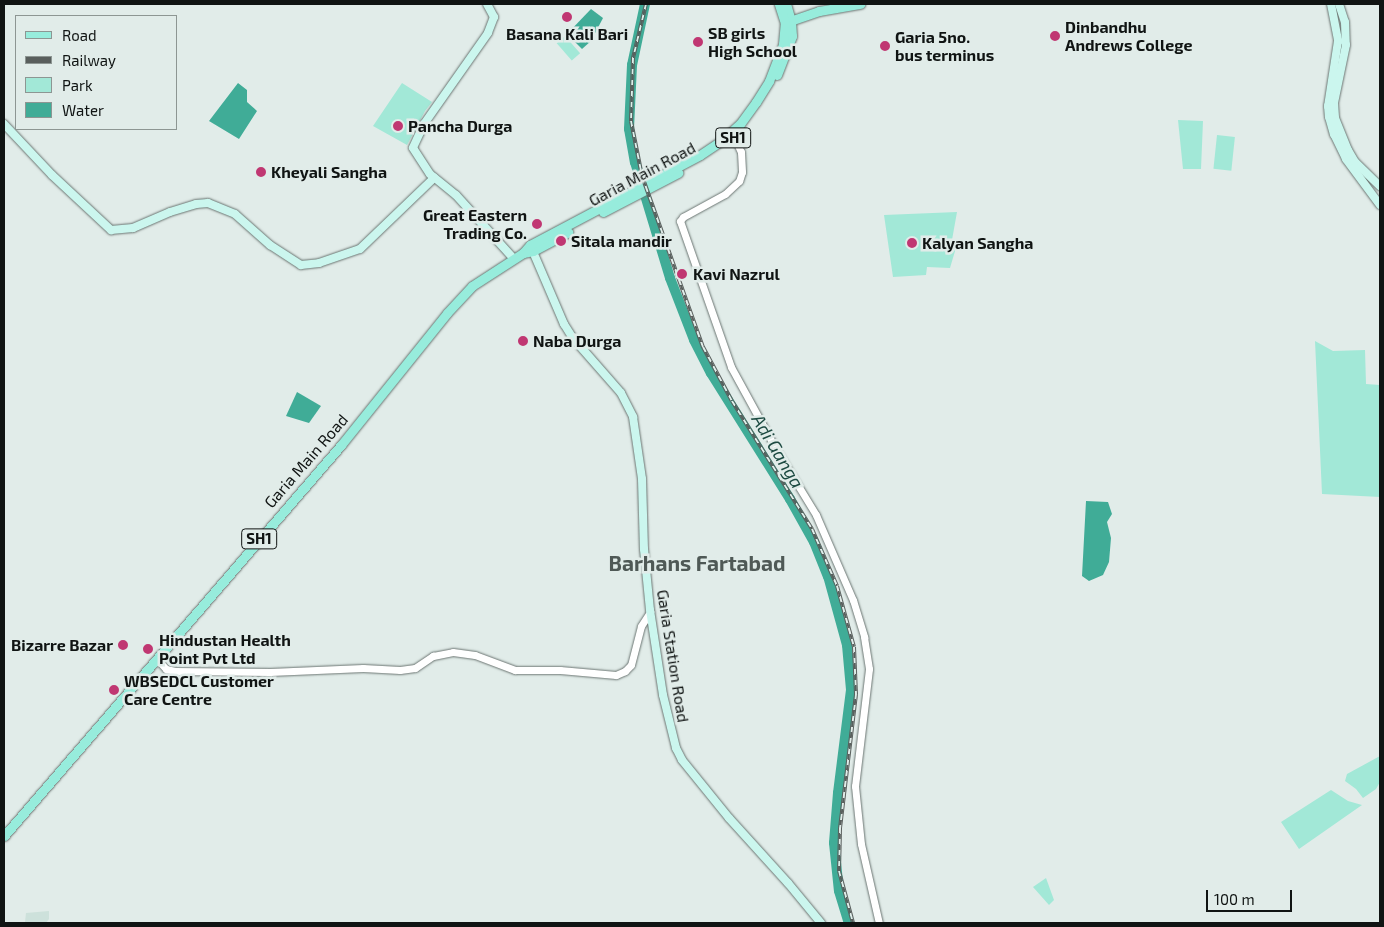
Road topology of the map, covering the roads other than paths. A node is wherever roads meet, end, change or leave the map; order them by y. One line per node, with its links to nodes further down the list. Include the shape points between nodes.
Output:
1 (487, 4): 10 (main road, via 494,17 488,33 416,137 414,152)
2 (779, 4): 7 (main road)
3 (786, 4): 7 (main road)
4 (860, 4): 7 (main road, via 819,11)
5 (1331, 4): 12 (main road, via 1338,41 1328,106 1334,134 1346,159)
6 (1339, 4): 11 (main road, via 1345,22 1346,44 1334,103 1336,118 1348,150)
7 (788, 22): 9 (main road, Garia Main Road / SH1, via 776,71)
8 (4, 124): 10 (main road, via 111,230 133,228 170,212 208,203 235,214 270,245 301,265 360,250)
9 (734, 134): 13 (main road, Garia Main Road / SH1); 19 (street, via 741,152 739,181 725,194 680,221 731,367 816,515 853,600 864,637 869,669 855,786 861,844)
10 (434, 178): 14 (main road, via 456,196)
11 (1380, 186)
12 (1380, 205)
13 (529, 250): 14 (main road, Garia Main Road / SH1); 15 (main road, Garia Station Road, via 572,337 621,393 633,417 642,480 643,541)
14 (514, 259): 16 (main road, Garia Main Road / SH1, via 472,286 456,302 340,445)
15 (650, 612): 16 (street, via 641,626 631,665 616,675 515,670 475,655 454,652 433,656 415,668 400,670 175,671 166,670); 18 (main road, Garia Station Road, via 668,720 679,755 728,818)
16 (158, 659): 17 (main road, Garia Main Road / SH1)
17 (4, 836)
18 (821, 923)
19 (879, 923)

